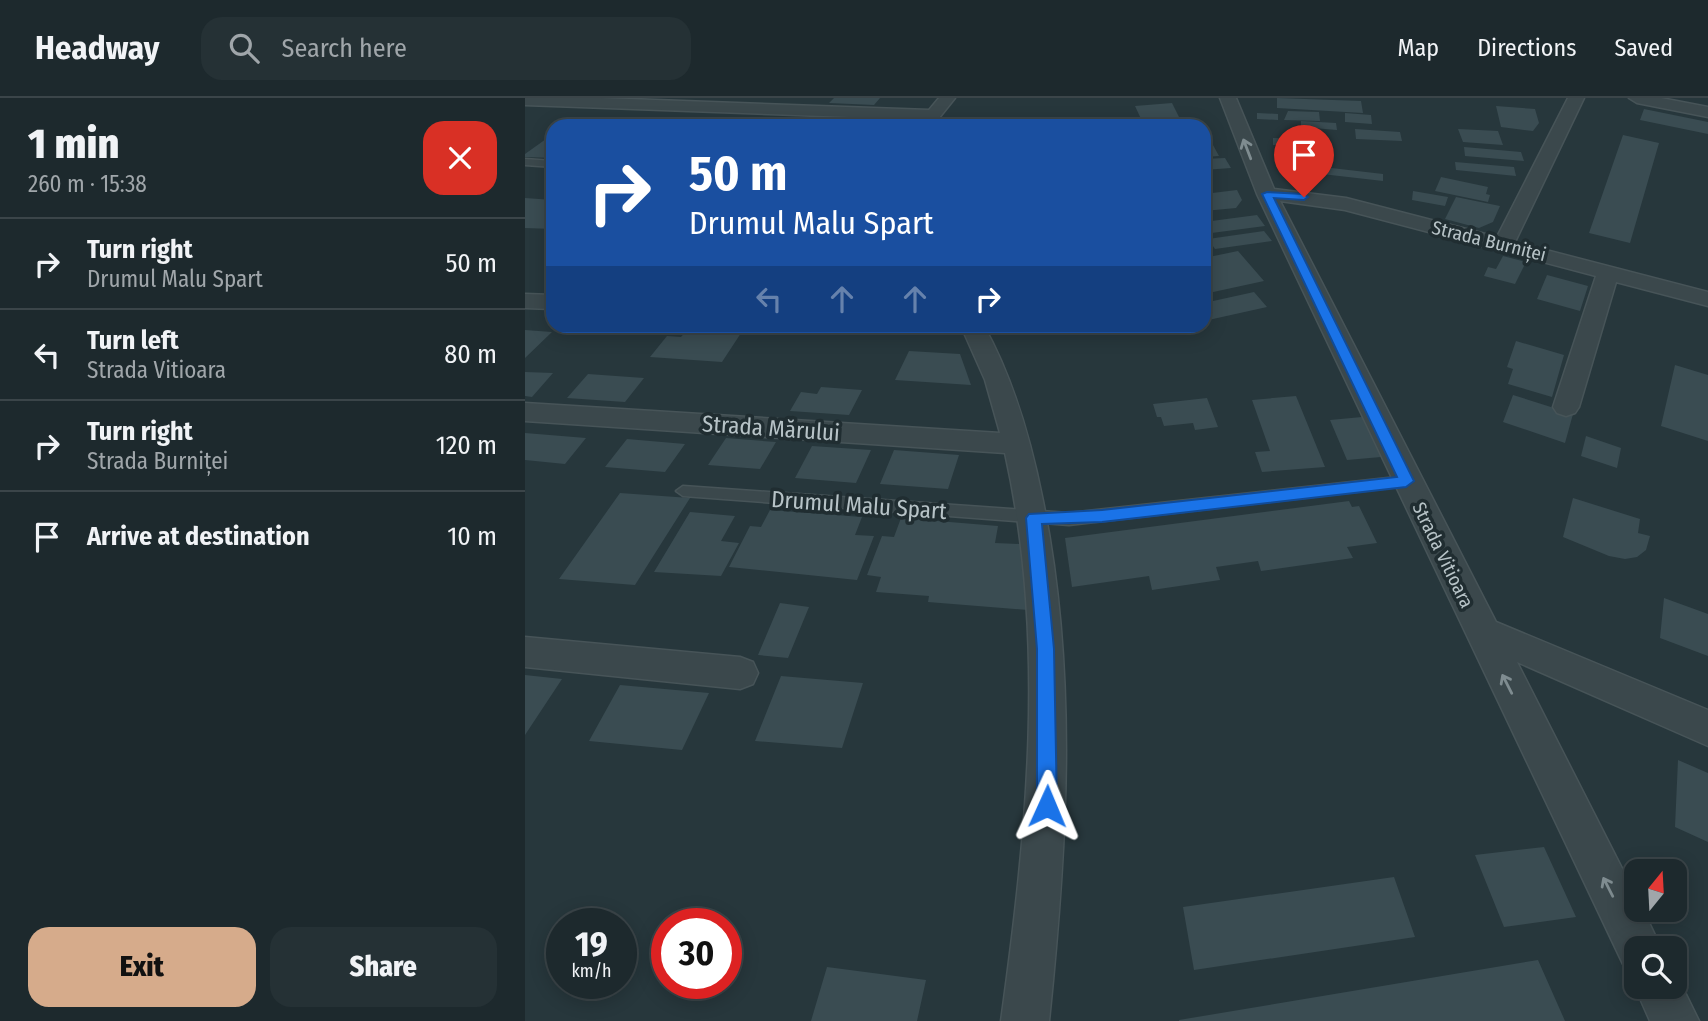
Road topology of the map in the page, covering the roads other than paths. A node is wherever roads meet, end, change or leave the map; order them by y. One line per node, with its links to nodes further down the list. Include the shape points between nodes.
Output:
1 (947, 98): 5 (street, via 933,115)
2 (1228, 98): 9 (street, Strada Vitioara, one-way to 2)
3 (1576, 98): 10 (street)
4 (1637, 98): 6 (street)
5 (525, 100)
6 (1708, 112)
7 (525, 162): 8 (lane)
8 (546, 164)
9 (1267, 194): 10 (street, Strada Burniței, via 1346,204); 19 (street, Strada Vitioara)
10 (1504, 244): 11 (street, Strada Burniței)
11 (1608, 272): 12 (street, Strada Burniței); 16 (street)
12 (1708, 299)
13 (525, 301): 14 (street)
14 (546, 302)
15 (975, 333): 18 (street, via 999,382)
16 (1566, 407)
17 (525, 412): 18 (street, Strada Mărului)
18 (1016, 443): 21 (street)
19 (1406, 481): 21 (lane, Drumul Malu Spart, via 1102,516); 22 (street, Strada Vitioara)
20 (683, 491): 21 (lane, Drumul Malu Spart)
21 (1034, 518): 28 (street, via 1046,649 1047,806)
22 (1481, 631): 25 (street, Strada Vitioara); 26 (street, Strada Vitioara, one-way to 22)
23 (525, 652): 24 (street)
24 (740, 673)
25 (1708, 728)
26 (1633, 936)
27 (1664, 999): 29 (street)
28 (1025, 1021)
29 (1675, 1021)

